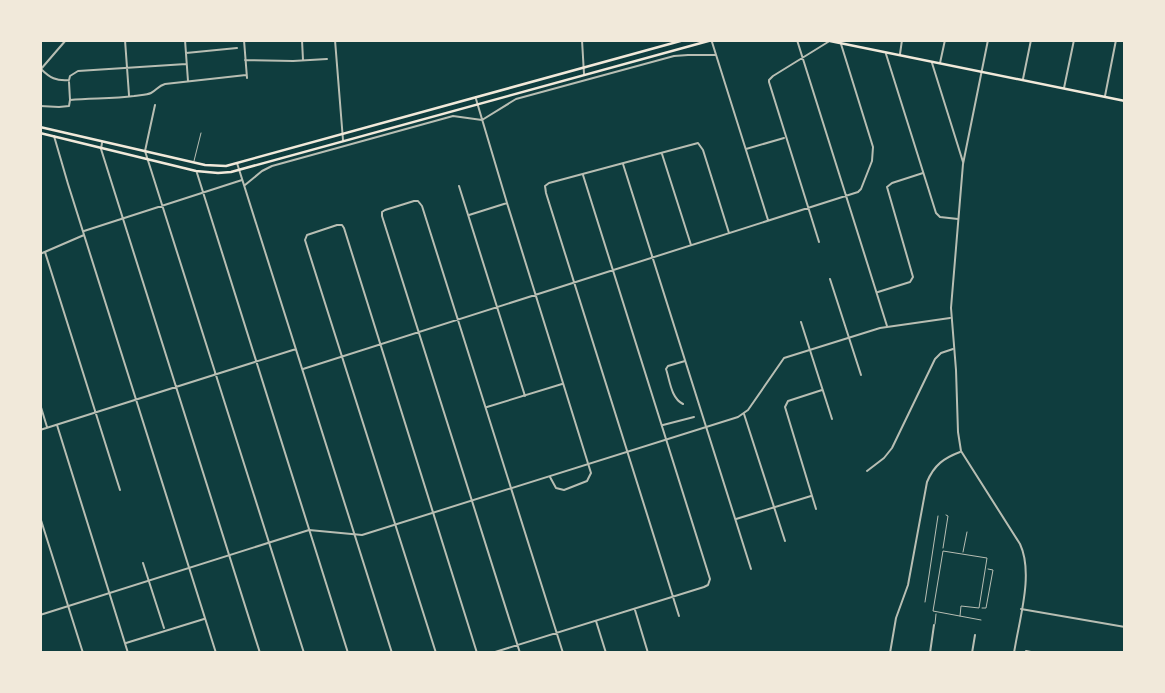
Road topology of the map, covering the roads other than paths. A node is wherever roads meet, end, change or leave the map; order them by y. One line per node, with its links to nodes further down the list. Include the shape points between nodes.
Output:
1 (65, 40): 33 (street)
2 (125, 40): 34 (street)
3 (185, 40): 21 (street)
4 (244, 40): 27 (street)
5 (302, 40): 28 (street)
6 (335, 40): 56 (street)
7 (582, 40): 35 (street)
8 (684, 40): 35 (main road)
9 (712, 40): 23 (street); 38 (main road)
10 (797, 40): 25 (street)
11 (825, 40): 18 (main road)
12 (902, 40): 24 (street)
13 (945, 40): 32 (street)
14 (988, 40): 37 (street)
15 (1031, 40): 40 (street)
16 (1074, 40): 42 (street)
17 (1116, 40): 45 (street)
18 (831, 41): 19 (main road); 25 (street)
19 (841, 43): 22 (main road); 78 (street, via 874,152 861,189)
20 (237, 48): 21 (street)
21 (186, 53): 31 (street)
22 (886, 53): 24 (main road); 72 (street)
23 (716, 55): 51 (street, via 674,57 516,99); 62 (street)
24 (899, 55): 30 (main road)
25 (802, 57): 58 (street, via 769,80); 78 (street)
26 (327, 59): 28 (street)
27 (245, 60): 28 (street); 41 (street, via 246,76)
28 (303, 61)
29 (40, 62): 33 (street)
30 (932, 62): 32 (main road); 69 (street)
31 (186, 64): 34 (street); 41 (street)
32 (940, 64): 37 (main road)
33 (44, 66): 36 (street)
34 (127, 68): 39 (street, via 78,71); 43 (street)
35 (584, 68): 38 (street); 44 (main road)
36 (41, 70): 39 (street, via 55,80)
37 (982, 72): 40 (main road); 69 (street)
38 (584, 75): 48 (main road)
39 (69, 80): 46 (street)
40 (1023, 80): 42 (main road)
41 (188, 81): 43 (street)
42 (1064, 89): 45 (main road)
43 (129, 96): 46 (street)
44 (476, 96): 48 (street); 56 (main road)
45 (1105, 97): 47 (main road)
46 (70, 100): 50 (street, via 64,107)
47 (1125, 101)
48 (478, 104): 51 (street); 59 (main road)
49 (155, 105): 63 (street)
50 (40, 106)
51 (482, 120): 75 (street, via 453,116 296,159 265,168); 79 (street)
52 (40, 127): 53 (main road)
53 (54, 131): 57 (street); 60 (main road)
54 (40, 133): 57 (main road)
55 (201, 133): 66 (lane)
56 (342, 134): 59 (street); 67 (main road)
57 (54, 137): 61 (main road); 86 (street)
58 (785, 138): 62 (street); 81 (street)
59 (343, 141): 70 (main road)
60 (102, 142): 61 (street); 63 (main road)
61 (101, 149): 65 (main road); 83 (street)
62 (746, 149): 85 (street)
63 (145, 151): 65 (street); 66 (main road)
64 (662, 153): 68 (street); 87 (street, via 700,144); 89 (street)
65 (148, 160): 71 (main road); 80 (street)
66 (194, 162): 67 (main road)
67 (237, 163): 70 (street)
68 (623, 163): 73 (street); 92 (street)
69 (964, 164): 84 (street)
70 (239, 170): 71 (main road); 74 (street)
71 (196, 171): 77 (street)
72 (923, 173): 84 (street, via 937,215); 96 (street, via 887,187 913,277)
73 (583, 174): 93 (street); 95 (street, via 545,186)
74 (243, 180): 75 (street); 77 (street)
75 (245, 186): 106 (street)
76 (459, 186): 82 (street)
77 (203, 193): 80 (street); 110 (street)
78 (847, 196): 81 (street); 96 (street)
79 (506, 203): 82 (street); 97 (street)
80 (163, 205): 83 (street); 113 (street)
81 (808, 209): 85 (street); 88 (street)
82 (468, 215): 98 (street)
83 (122, 218): 86 (street); 116 (street)
84 (959, 219): 99 (street)
85 (769, 221): 87 (street)
86 (84, 233): 90 (street); 119 (street)
87 (730, 234): 89 (street)
88 (819, 242)
89 (691, 246): 92 (street)
90 (45, 252): 91 (street); 123 (street)
91 (40, 254)
92 (653, 258): 93 (street); 111 (street)
93 (613, 271): 95 (street); 128 (street)
94 (830, 279): 104 (street)
95 (574, 283): 97 (street); 133 (street)
96 (877, 293): 102 (street)
97 (536, 295): 98 (street); 115 (street)
98 (497, 307): 100 (street); 118 (street)
99 (950, 318): 102 (street); 107 (street)
100 (458, 320): 103 (street); 103 (street, via 420,202 385,210 382,213); 122 (street)
101 (801, 322): 108 (street)
102 (887, 327): 104 (street)
103 (419, 333): 105 (street); 141 (street)
104 (848, 338): 108 (street); 114 (street)
105 (380, 345): 109 (street); 109 (street, via 343,226 322,229 305,238); 144 (street)
106 (296, 349): 110 (street); 112 (street)
107 (953, 349): 134 (street); 136 (street, via 935,359 892,448)
108 (810, 350): 117 (street); 124 (street, via 782,359)
109 (342, 357): 112 (street); 149 (street)
110 (256, 361): 113 (street); 150 (street)
111 (685, 361): 121 (street, via 666,368 674,396); 129 (street)
112 (303, 369): 152 (street)
113 (216, 374): 116 (street); 154 (street)
114 (861, 375)
115 (563, 384): 118 (street); 135 (street)
116 (176, 386): 119 (street); 157 (street)
117 (822, 390): 126 (street); 140 (street, via 785,404)
118 (525, 396): 122 (street)
119 (135, 399): 123 (street); 159 (street)
120 (40, 404): 130 (street)
121 (683, 404)
122 (486, 408): 138 (street)
123 (96, 412): 127 (street); 139 (street)
124 (744, 414): 129 (street); 142 (street)
125 (694, 416): 128 (street)
126 (832, 419)
127 (57, 424): 130 (street); 163 (street)
128 (662, 425): 132 (street)
129 (706, 427): 132 (street); 148 (street)
130 (48, 428): 131 (street)
131 (40, 430)
132 (666, 439): 133 (street); 164 (street, via 710,574 708,585)
133 (627, 451): 135 (street); 164 (street)
134 (961, 451): 169 (street, via 1025,554 1027,578); 199 (street, via 934,468 928,482)
135 (589, 464): 137 (street); 137 (street, via 589,480 564,489 556,488)
136 (867, 471)
137 (550, 476): 138 (street)
138 (511, 488): 141 (street); 180 (street)
139 (120, 490)
140 (812, 496): 142 (street); 143 (street)
141 (472, 500): 144 (street); 183 (street)
142 (774, 507): 148 (street); 153 (street)
143 (816, 509)
144 (433, 512): 149 (street); 193 (street)
145 (946, 515): 155 (lane)
146 (938, 516): 165 (lane)
147 (40, 517): 166 (street)
148 (735, 520): 160 (street)
149 (395, 525): 152 (street); 192 (street)
150 (309, 530): 152 (street); 154 (street); 190 (street)
151 (967, 532): 156 (lane)
152 (355, 536): 191 (street)
153 (785, 541)
154 (269, 542): 157 (street); 189 (street)
155 (943, 551): 156 (lane); 170 (lane, via 932,610)
156 (963, 554): 161 (lane, via 988,558)
157 (229, 555): 159 (street); 188 (street)
158 (143, 563): 162 (street)
159 (190, 568): 162 (street); 174 (street)
160 (751, 569)
161 (985, 569): 168 (lane); 168 (lane, via 993,570 986,608)
162 (148, 581): 163 (street); 179 (street)
163 (109, 593): 166 (street); 182 (street)
164 (673, 595): 167 (street); 172 (street)
165 (925, 602)
166 (69, 606): 171 (street); 185 (street)
167 (634, 608): 175 (street); 198 (street)
168 (979, 608): 173 (lane, via 961,606)
169 (1021, 609): 178 (street); 202 (street)
170 (936, 612): 173 (lane); 177 (lane)
171 (40, 615)
172 (679, 616)
173 (960, 616): 176 (lane)
174 (205, 618): 179 (street); 187 (street)
175 (596, 620): 180 (street); 197 (street)
176 (982, 620)
177 (934, 625): 200 (street)
178 (1125, 626)
179 (165, 631): 182 (street)
180 (557, 632): 183 (street); 196 (street)
181 (975, 635): 201 (street)
182 (125, 644): 186 (street)
183 (517, 645): 194 (street); 195 (street)
184 (1026, 651): 203 (street)
185 (83, 653)
186 (128, 653)
187 (216, 653)
188 (260, 653)
189 (304, 653)
190 (348, 653)
191 (393, 653)
192 (436, 653)
193 (477, 653)
194 (492, 653)
195 (520, 653)
196 (563, 653)
197 (606, 653)
198 (648, 653)
199 (890, 653)
200 (930, 653)
201 (972, 653)
202 (1014, 653)
203 (1036, 653)

